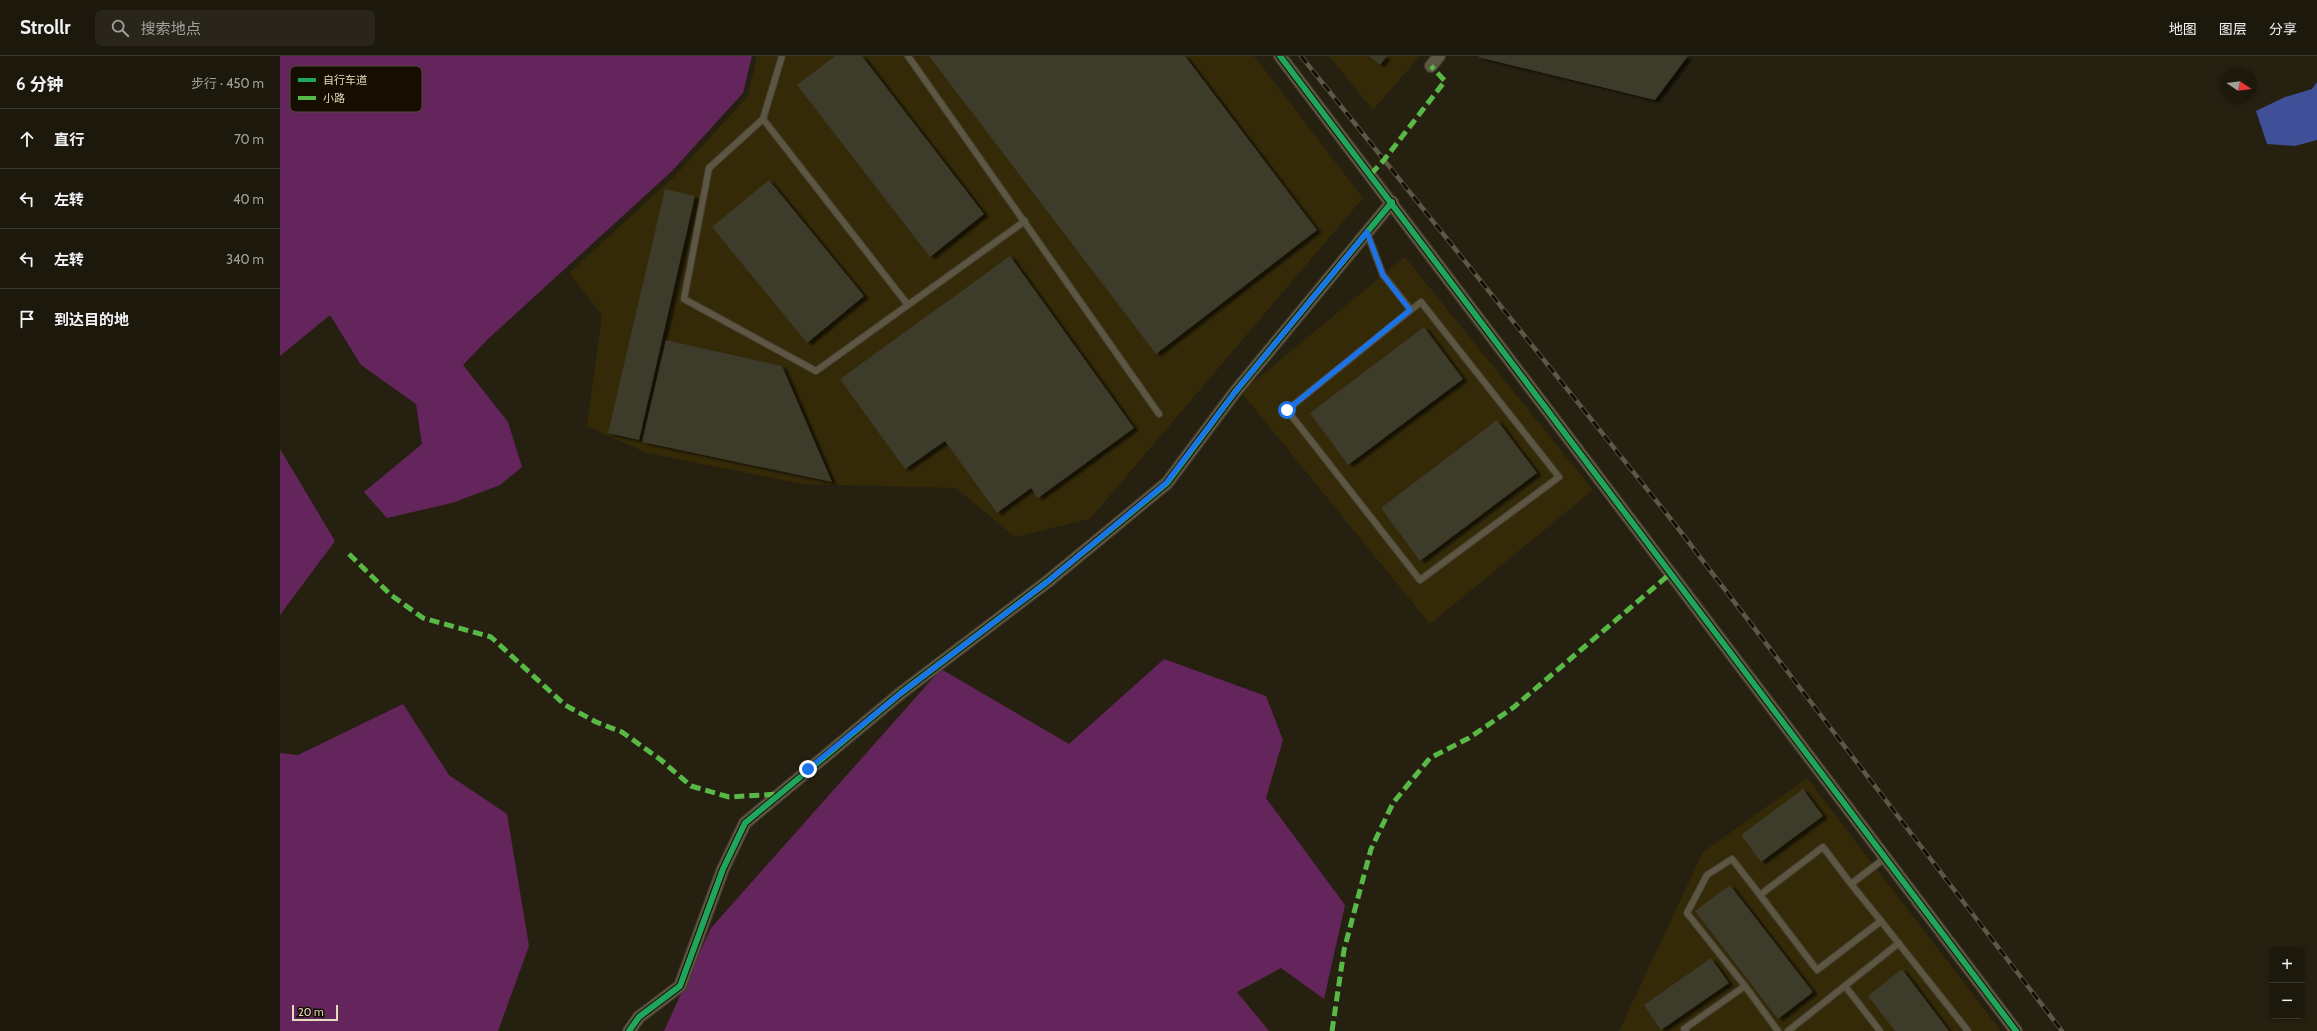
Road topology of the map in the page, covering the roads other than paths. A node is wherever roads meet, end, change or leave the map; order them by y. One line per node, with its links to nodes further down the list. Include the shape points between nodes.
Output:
1 (782, 56): 6 (lane)
2 (908, 56): 8 (lane)
3 (1280, 56): 7 (street)
4 (1439, 56): 5 (street)
5 (1431, 66)
6 (763, 119): 10 (lane); 10 (lane, via 709,168 684,299 816,371)
7 (1392, 202): 9 (street); 13 (street)
8 (1025, 221): 10 (lane); 12 (lane)
9 (1367, 232): 11 (lane, via 1383,275); 21 (street, via 1235,392 1166,483 1047,582 895,698 745,823 723,869 680,986 639,1017)
10 (908, 305)
11 (1410, 310): 11 (lane, via 1287,410 1420,580 1559,477 1421,302)
12 (1159, 414)
13 (1885, 858): 14 (lane); 26 (street)
14 (1851, 884): 15 (lane, via 1823,847); 16 (lane)
15 (1760, 895): 16 (lane, via 1817,970); 18 (lane, via 1732,859 1707,875 1687,913)
16 (1881, 920): 17 (lane)
17 (1899, 943): 19 (lane); 25 (lane)
18 (1745, 986): 20 (lane); 22 (lane)
19 (1845, 986): 23 (lane); 24 (lane)
20 (1684, 1030)
21 (628, 1031)
22 (1778, 1031)
23 (1788, 1031)
24 (1880, 1031)
25 (1968, 1031)
26 (2016, 1031)

